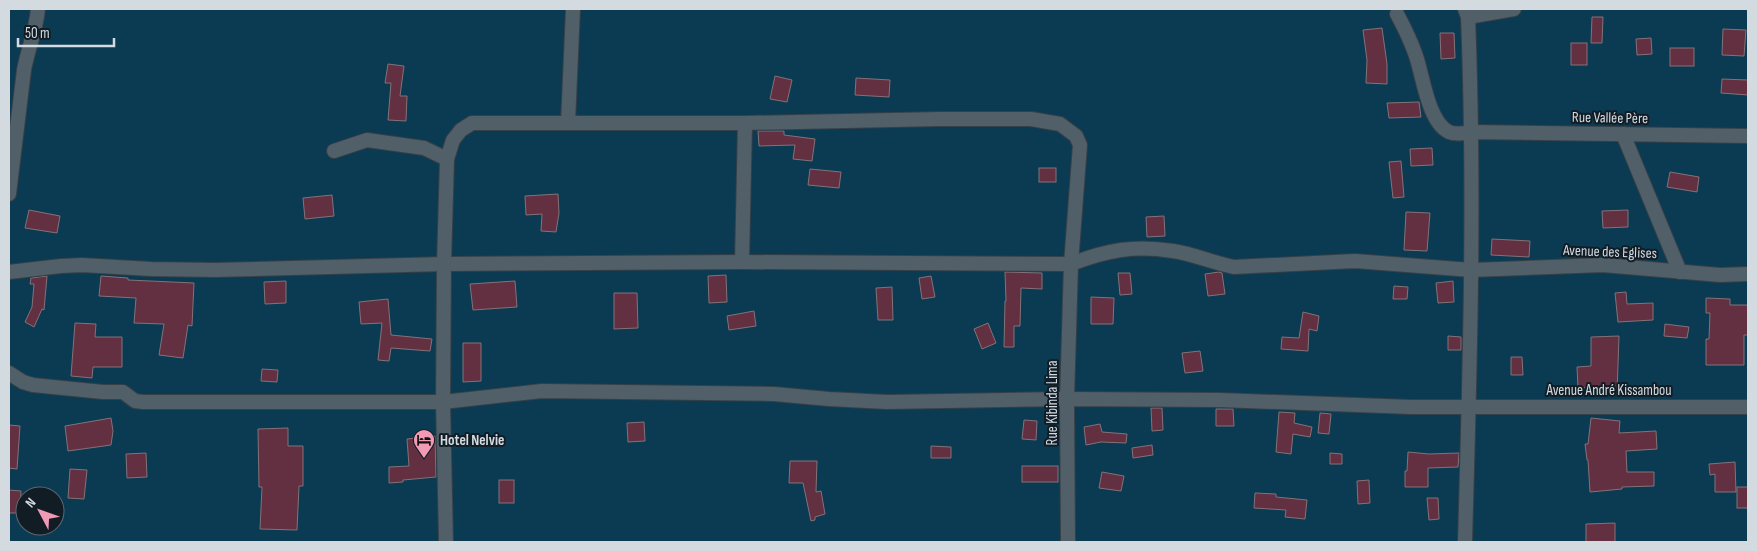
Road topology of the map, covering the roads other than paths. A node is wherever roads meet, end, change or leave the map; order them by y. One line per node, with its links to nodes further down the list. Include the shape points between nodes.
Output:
1 (38, 9): 13 (street, via 24,70)
2 (573, 9): 6 (street)
3 (1514, 9): 4 (street)
4 (1466, 13): 8 (street)
5 (1397, 14): 8 (street, Rue Vallée Père, via 1416,54 1430,107 1441,125 1457,134)
6 (568, 123): 7 (street, Rue Kibinda Lima); 12 (street, Rue Kibinda Lima, via 472,123 453,140)
7 (745, 123): 14 (street); 16 (street, Rue Kibinda Lima, via 1030,119 1060,124 1076,136 1080,145)
8 (1472, 132): 9 (street, Rue Vallée Père); 17 (street)
9 (1623, 134): 10 (street, Rue Vallée Père); 19 (street)
10 (1748, 136)
11 (334, 151): 12 (street, via 367,140 424,148)
12 (447, 158): 15 (street)
13 (9, 194)
14 (742, 262): 15 (street); 16 (street)
15 (444, 264): 18 (street, via 214,270 82,265); 23 (street)
16 (1071, 264): 17 (street, Avenue des Eglises, via 1115,250 1141,249 1174,251 1234,267 1355,261); 22 (street, Rue Kibinda Lima)
17 (1471, 270): 19 (street, Avenue des Eglises, via 1604,265); 24 (street)
18 (9, 272)
19 (1680, 272): 20 (street, Avenue des Eglises)
20 (1748, 274)
21 (9, 373): 23 (street, Avenue André Kissambou, via 33,385 123,392 139,402)
22 (1067, 399): 23 (street, Avenue André Kissambou, via 887,402 774,394 542,391); 24 (street, Avenue André Kissambou); 27 (street, Rue Kibinda Lima)
23 (443, 402): 26 (street)
24 (1469, 406): 25 (street, Avenue André Kissambou); 28 (street)
25 (1748, 407)
26 (446, 542)
27 (1068, 542)
28 (1465, 542)

